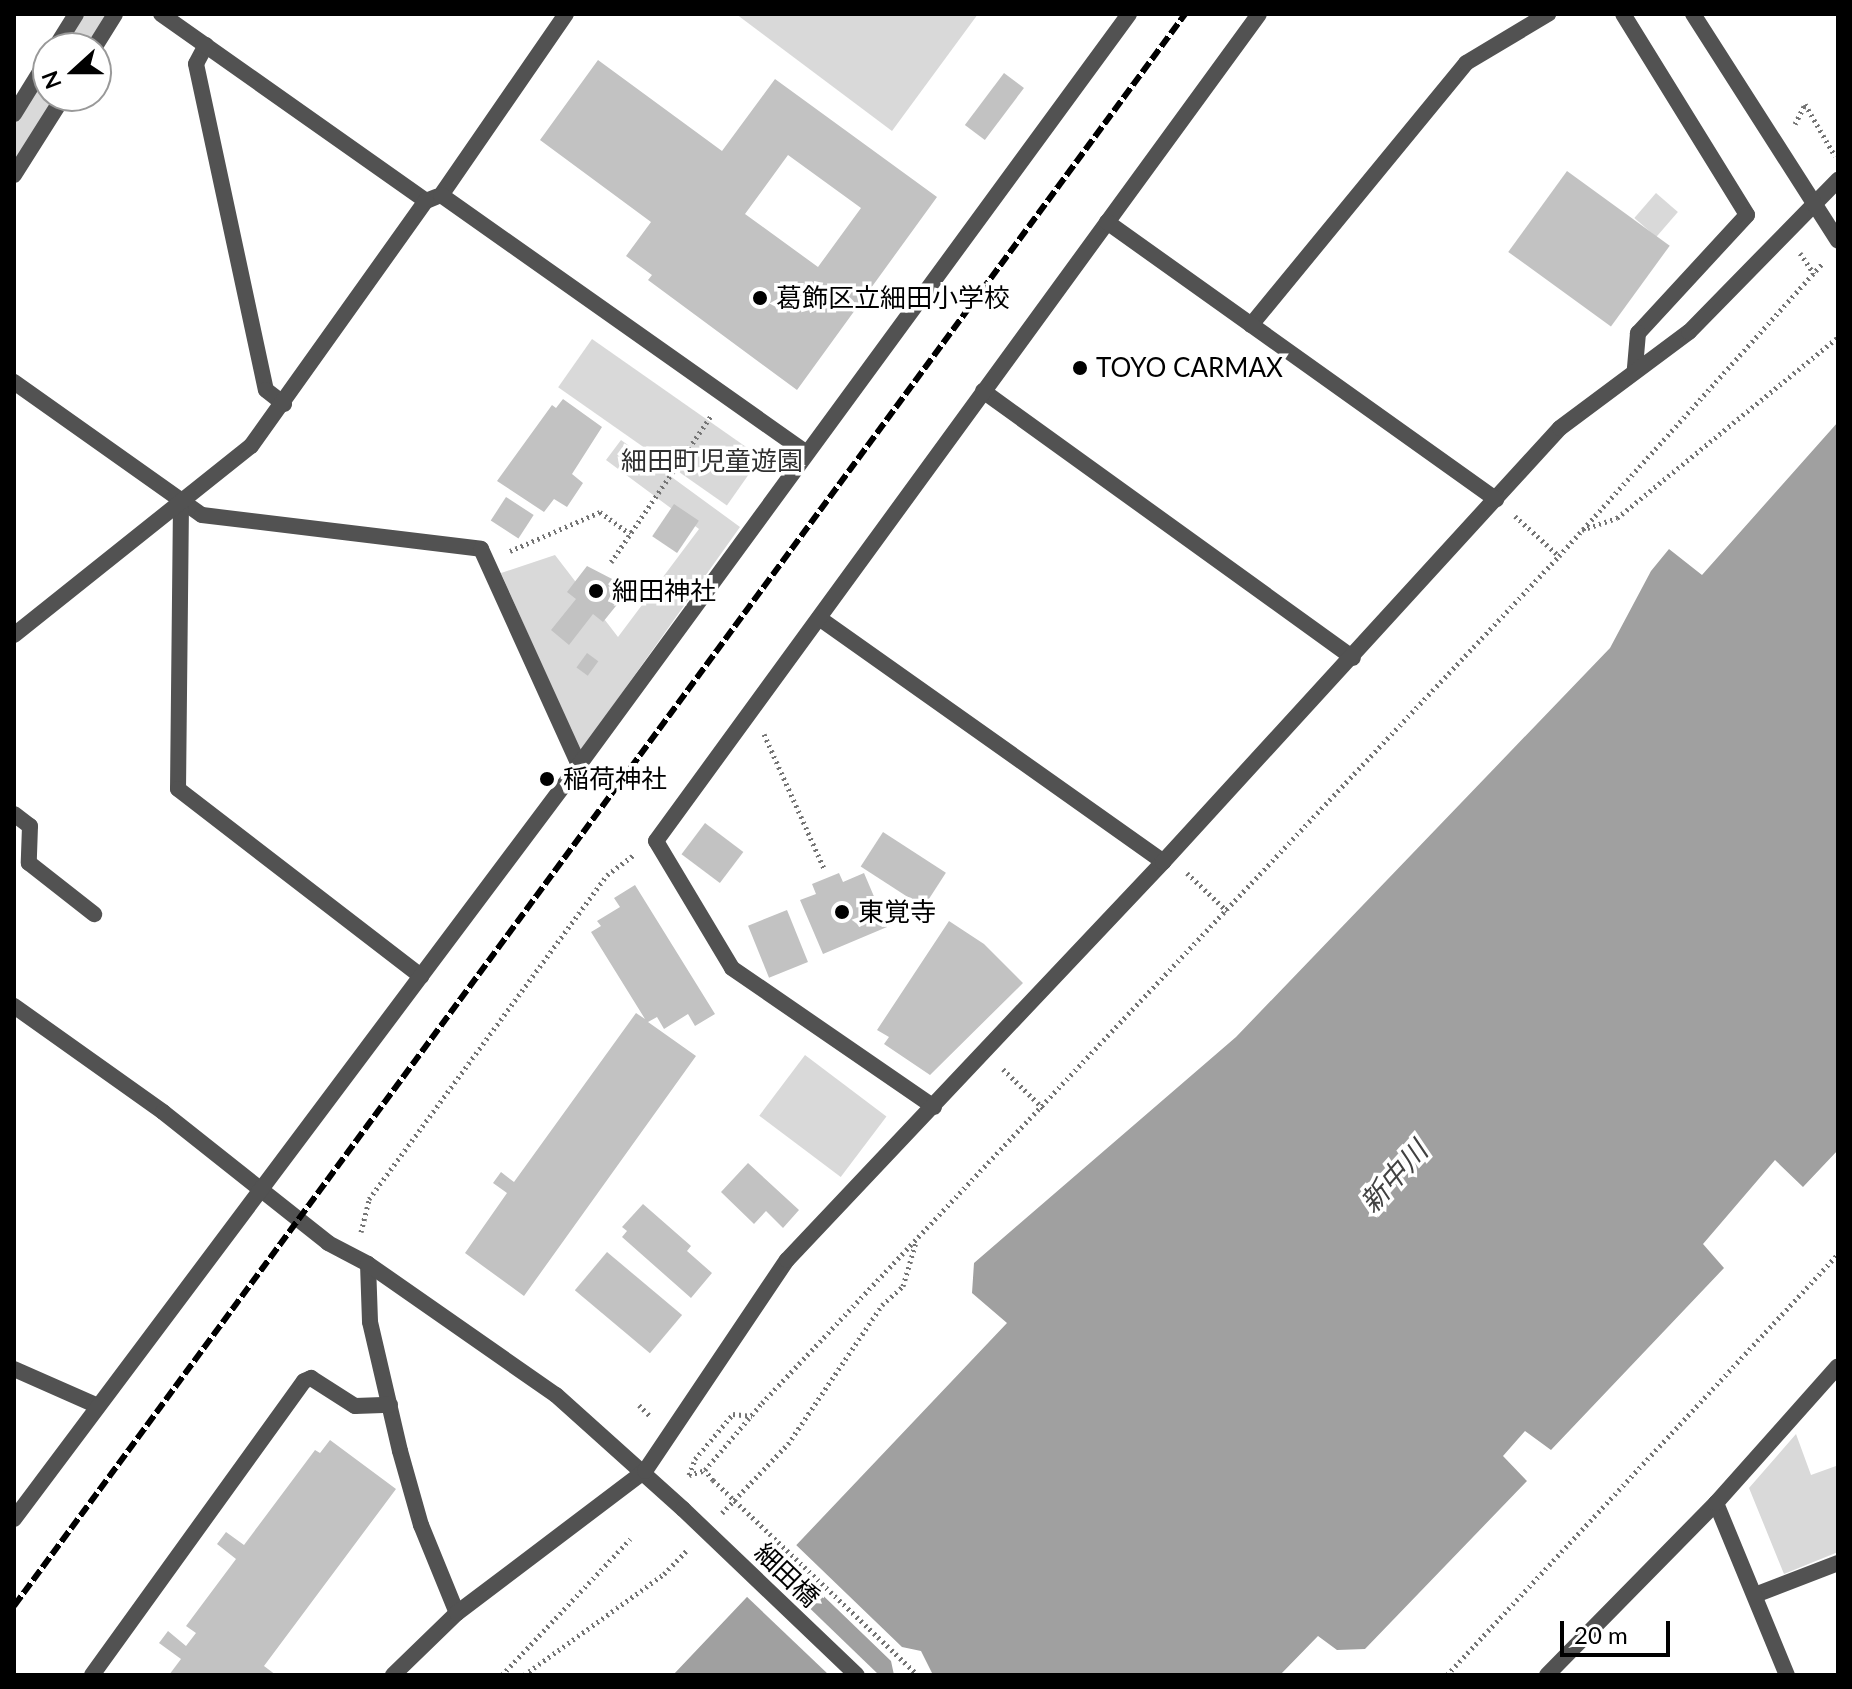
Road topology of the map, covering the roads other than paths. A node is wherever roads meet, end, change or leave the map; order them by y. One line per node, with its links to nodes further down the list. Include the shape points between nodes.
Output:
1 (76, 14): 10 (street)
2 (115, 14): 11 (street)
3 (161, 14): 12 (street)
4 (566, 14): 18 (street)
5 (1129, 14): 27 (street)
6 (1259, 14): 20 (street)
7 (1548, 14): 22 (street, via 1466,63)
8 (1623, 14): 23 (street, via 1747,215 1638,333)
9 (1693, 14): 19 (street)
10 (65, 32)
11 (104, 32)
12 (206, 45): 18 (street); 26 (street, via 196,64 266,390)
13 (32, 85): 15 (street)
14 (54, 112): 16 (street)
15 (14, 114)
16 (14, 175)
17 (1838, 180): 19 (street)
18 (434, 198): 26 (street); 27 (street)
19 (1814, 208): 21 (street); 23 (street, via 1689,332)
20 (1107, 222): 22 (street); 25 (street)
21 (1834, 247)
22 (1251, 325): 28 (street)
23 (1635, 369): 28 (street, via 1560,428)
24 (14, 382): 29 (street)
25 (983, 391): 30 (street); 32 (street)
26 (284, 404): 29 (street, via 251,446)
27 (804, 451): 33 (street)
28 (1496, 499): 32 (street)
29 (181, 503): 31 (street); 33 (street, via 202,515 481,549); 37 (street, via 178,789)
30 (819, 618): 35 (street); 39 (street, via 656,841 732,968)
31 (14, 635)
32 (1353, 658): 35 (street)
33 (579, 765): 37 (street)
34 (14, 814): 36 (street, via 30,826 29,863)
35 (1163, 862): 39 (street)
36 (94, 914)
37 (421, 976): 40 (street)
38 (14, 1006): 40 (street, 細田橋)
39 (934, 1107): 46 (street, via 787,1260)
40 (261, 1189): 41 (street, 細田橋, via 328,1243); 45 (street)
41 (368, 1264): 44 (street, via 370,1322); 46 (street, 細田橋, via 556,1395)
42 (14, 1369): 45 (street)
43 (1836, 1370): 47 (street)
44 (390, 1405): 51 (street, via 421,1525); 52 (street, via 355,1406 311,1378 304,1381)
45 (98, 1406): 48 (street)
46 (645, 1471): 51 (street); 54 (street, 細田橋, bridge)
47 (1716, 1503): 50 (street); 55 (street)
48 (14, 1519)
49 (1838, 1563): 50 (street)
50 (1755, 1595): 56 (street)
51 (457, 1613): 53 (street)
52 (92, 1675)
53 (393, 1675)
54 (857, 1675)
55 (1547, 1675)
56 (1787, 1675)

